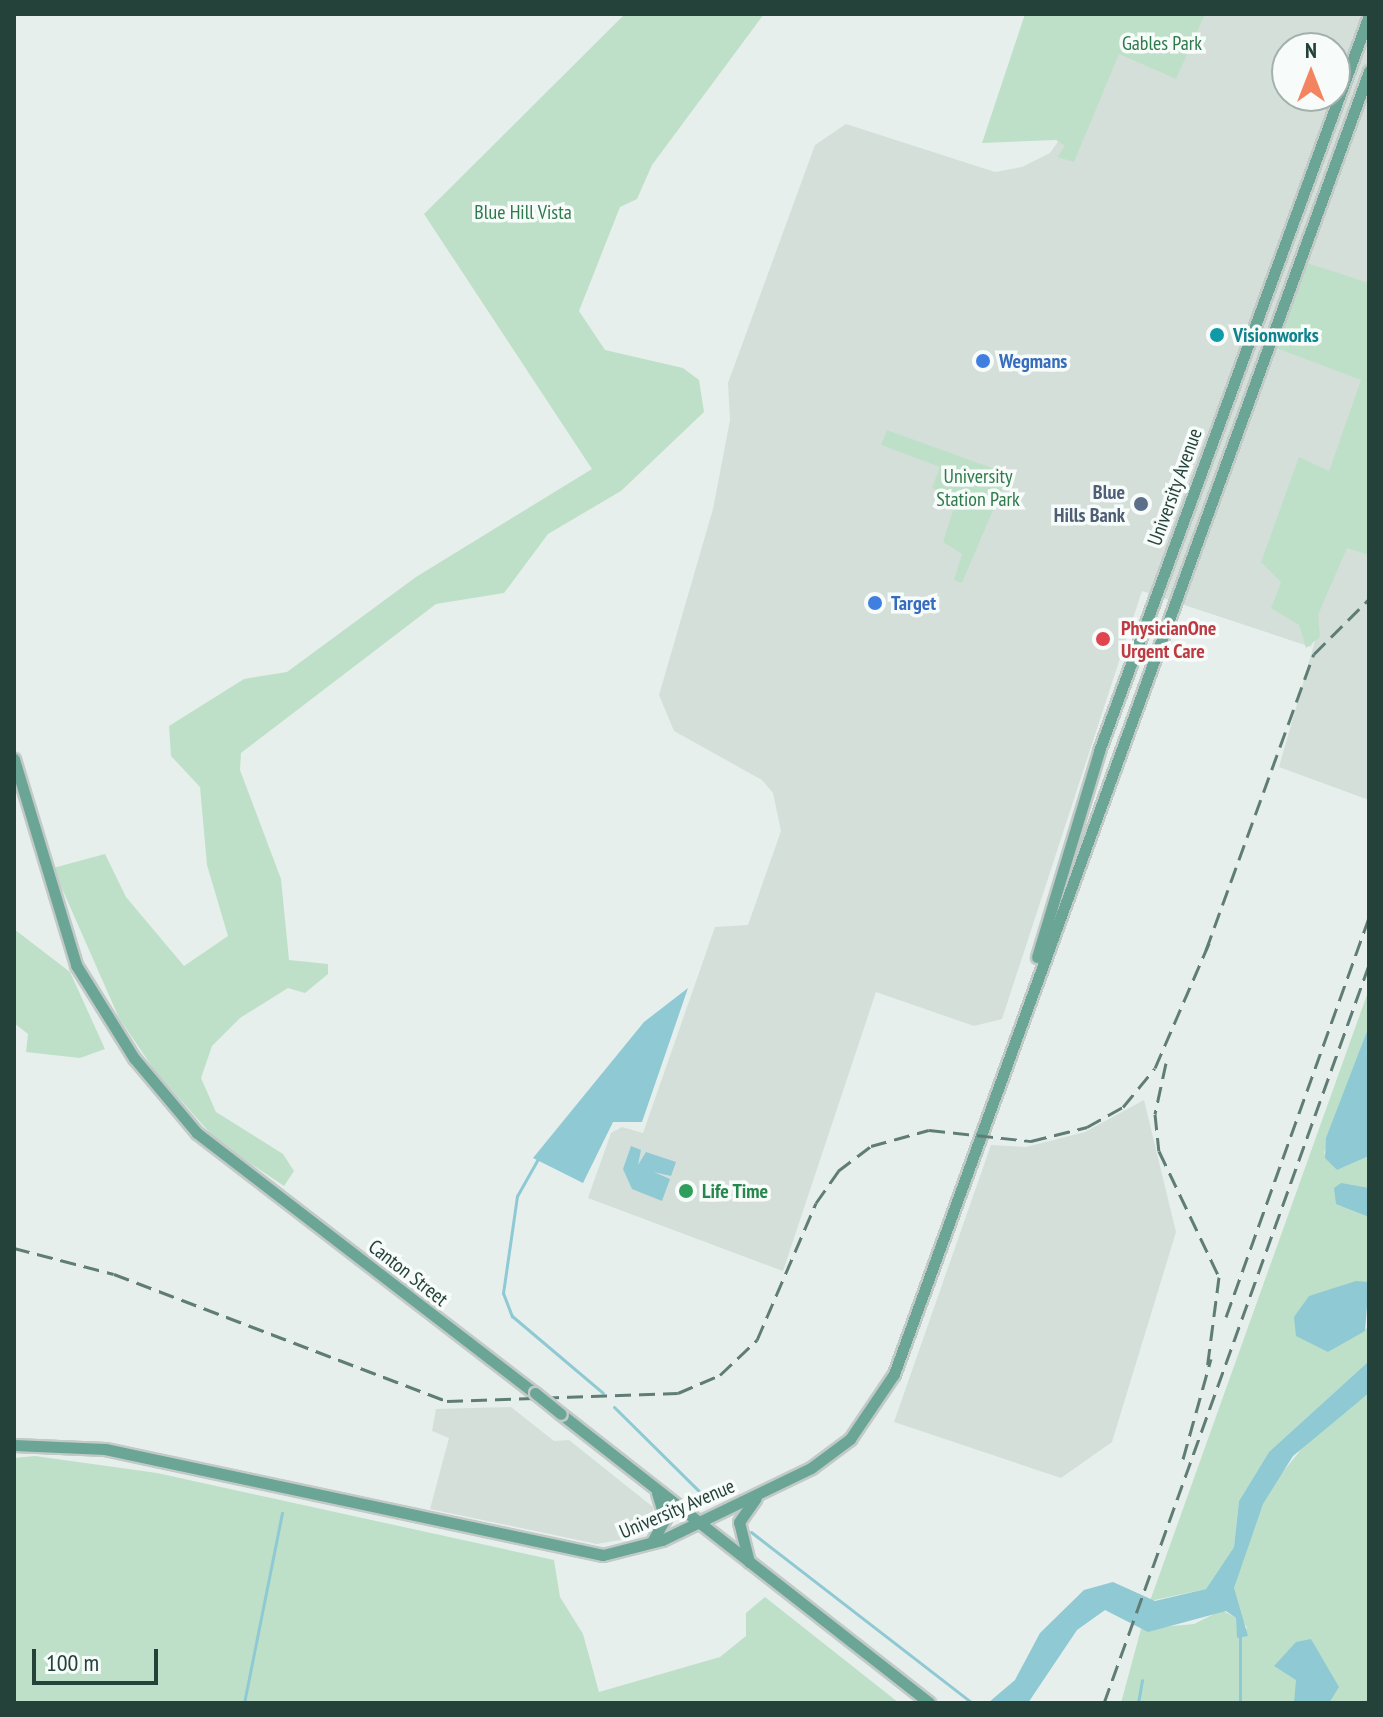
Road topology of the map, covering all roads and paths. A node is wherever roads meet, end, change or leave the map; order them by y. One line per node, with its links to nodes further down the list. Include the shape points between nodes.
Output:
1 (1369, 15): 4 (main road, University Avenue, via 1094,766)
2 (1369, 71): 4 (main road, University Avenue)
3 (14, 759): 6 (main road, Canton Street, bridge, via 76,965 144,1070 219,1151)
4 (1034, 977): 7 (main road, University Avenue, via 886,1391 842,1445)
5 (14, 1445): 9 (main road, University Avenue, via 118,1451 590,1554)
6 (655, 1488): 8 (main road, Canton Street); 9 (main road, via 665,1519)
7 (762, 1492): 8 (main road, University Avenue); 10 (main road, via 739,1522)
8 (698, 1522): 9 (main road, University Avenue); 10 (main road, Canton Street)
9 (646, 1546)
10 (750, 1562): 11 (main road, Canton Street)
11 (929, 1703)

